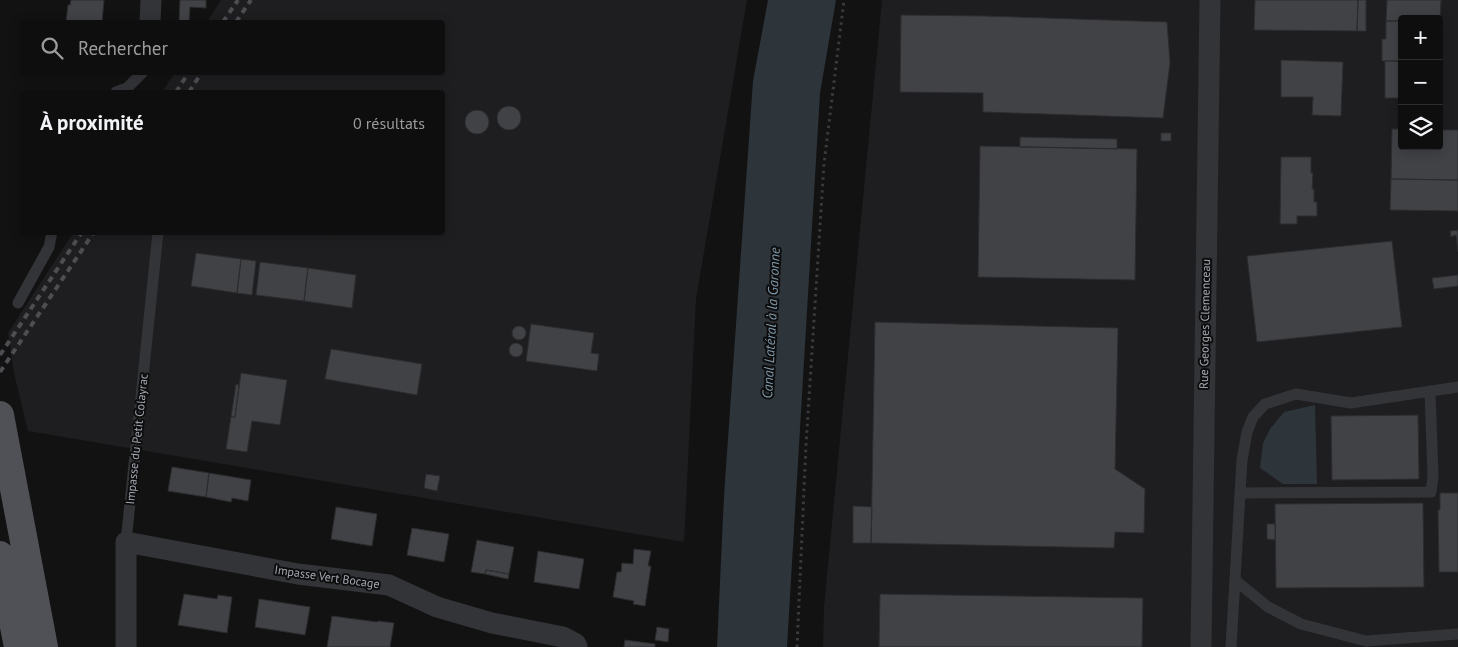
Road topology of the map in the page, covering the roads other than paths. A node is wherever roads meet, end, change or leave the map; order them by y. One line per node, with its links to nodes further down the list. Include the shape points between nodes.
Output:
1 (151, 0): 3 (street)
2 (1210, 0): 21 (street, Rue Georges Clemenceau)
3 (150, 20)
4 (140, 75): 5 (lane)
5 (122, 90)
6 (51, 235): 8 (lane, via 49,247)
7 (158, 235): 13 (lane, Impasse du Petit Colayrac)
8 (18, 303)
9 (1458, 387): 10 (lane)
10 (1430, 391): 12 (lane, via 1351,403 1296,394 1265,404 1253,416 1247,432); 12 (lane, via 1431,492)
11 (0, 415): 18 (main road)
12 (1240, 493): 15 (lane)
13 (126, 542): 19 (street, Impasse du Petit Colayrac); 20 (street, Impasse Vert Bocage, via 298,574 389,586 437,607 492,623 563,637)
14 (0, 555): 17 (main road)
15 (1235, 580): 16 (lane, via 1268,607 1301,624 1366,641); 22 (lane)
16 (1458, 634)
17 (18, 647)
18 (44, 647)
19 (126, 647)
20 (577, 647)
21 (1201, 647)
22 (1231, 647)

